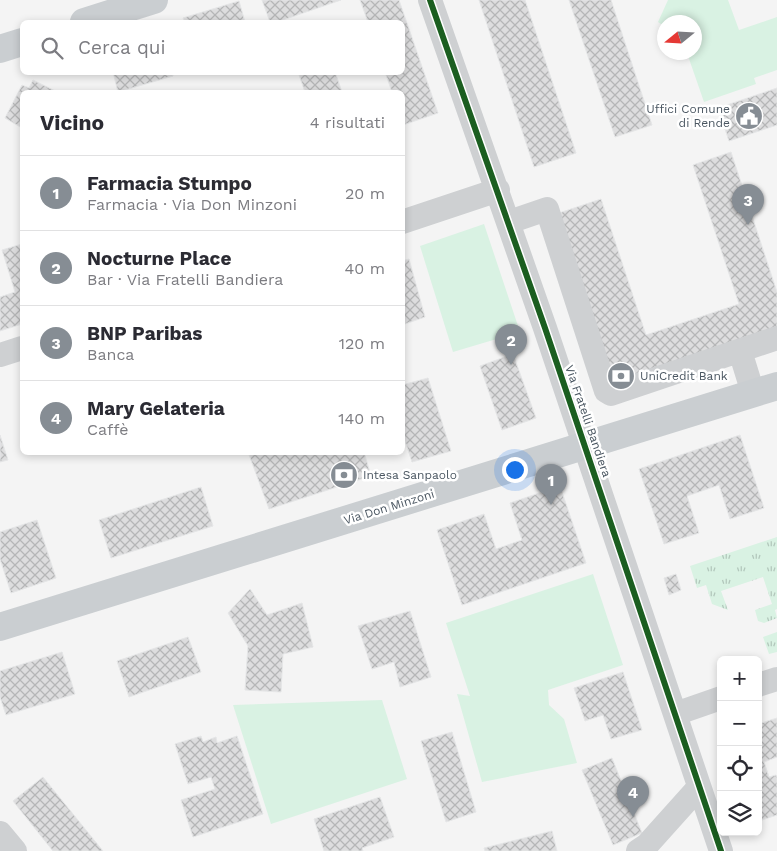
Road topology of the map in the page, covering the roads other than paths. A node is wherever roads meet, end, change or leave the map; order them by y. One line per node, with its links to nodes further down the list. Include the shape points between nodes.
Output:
1 (154, 0): 3 (main road)
2 (430, 0): 6 (street, Via Fratelli Bandiera)
3 (90, 20)
4 (20, 43): 5 (main road)
5 (0, 49)
6 (498, 190): 7 (street); 8 (street, Via Fratelli Bandiera)
7 (405, 221)
8 (509, 222): 9 (street, via 546,210); 10 (street, Via Fratelli Bandiera)
9 (582, 316): 10 (street); 13 (street, via 606,391 611,394)
10 (545, 328): 16 (street, Via Fratelli Bandiera)
11 (777, 338): 13 (street)
12 (20, 349): 14 (street)
13 (740, 351): 15 (street)
14 (0, 356)
15 (765, 390): 16 (main road, Via Don Minzoni)
16 (586, 447): 17 (main road, Via Don Minzoni); 21 (street, Via Fratelli Bandiera)
17 (0, 627)
18 (777, 678): 19 (street)
19 (762, 684)
20 (717, 699): 21 (street)
21 (675, 714): 22 (street, Via Fratelli Bandiera)
22 (699, 788): 25 (street); 26 (street, Via Fratelli Bandiera)
23 (0, 832): 24 (street)
24 (15, 851)
25 (638, 851)
26 (721, 851)

